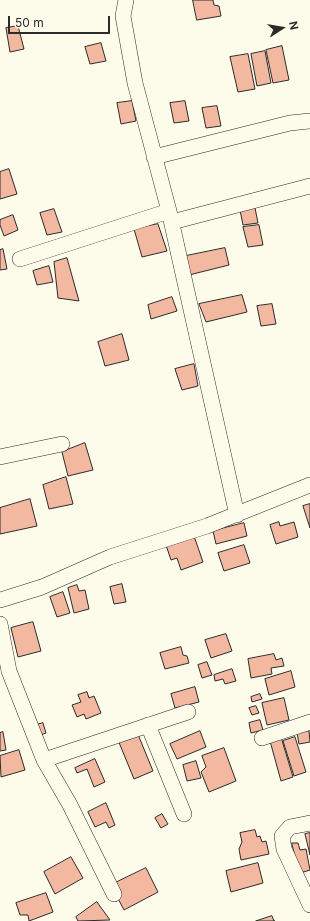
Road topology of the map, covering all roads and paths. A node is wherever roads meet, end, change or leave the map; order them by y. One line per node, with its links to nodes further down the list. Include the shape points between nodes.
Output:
1 (126, 0): 3 (street, via 123,16 134,83)
2 (310, 121): 3 (street, via 290,123)
3 (154, 157): 5 (street)
4 (310, 186): 5 (street)
5 (170, 216): 6 (street); 10 (street)
6 (20, 259)
7 (62, 444): 8 (street)
8 (0, 457)
9 (310, 485): 10 (street)
10 (237, 515): 11 (street, via 110,557 42,587)
11 (0, 600)
12 (0, 624): 17 (street, via 9,671)
13 (188, 712): 15 (street)
14 (310, 722): 16 (street)
15 (148, 725): 17 (street); 18 (street)
16 (262, 738)
17 (44, 760): 20 (street, via 70,805)
18 (184, 814)
19 (310, 823): 21 (street, via 290,827 282,836 284,849)
20 (114, 894)
21 (310, 905)

